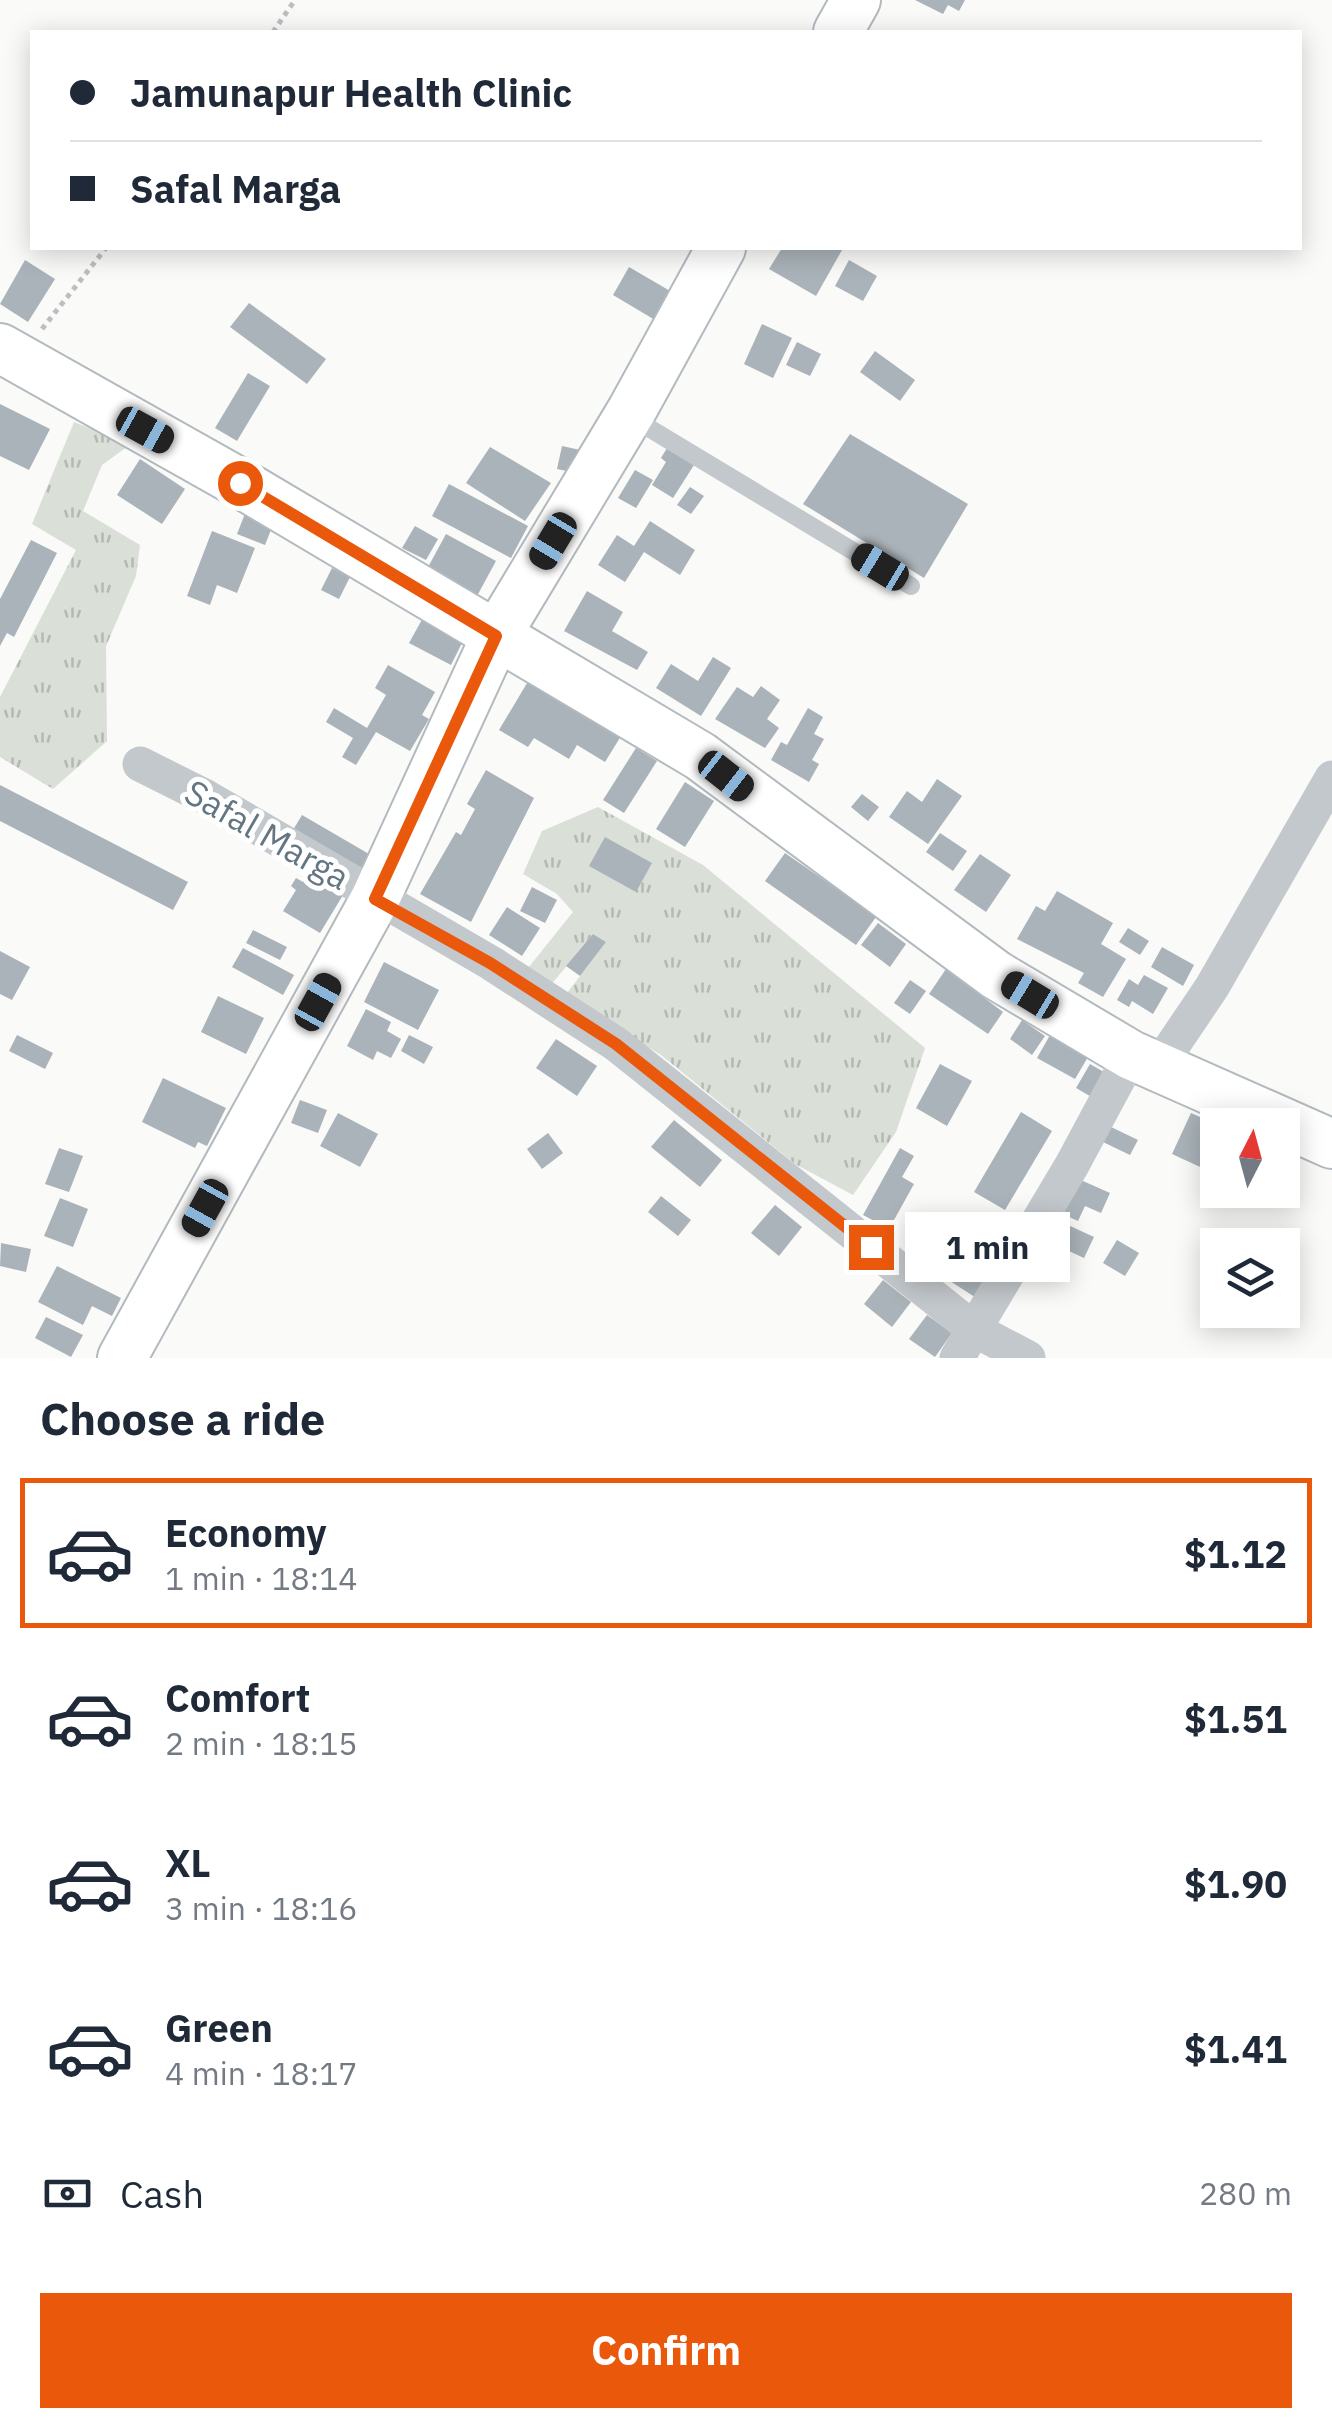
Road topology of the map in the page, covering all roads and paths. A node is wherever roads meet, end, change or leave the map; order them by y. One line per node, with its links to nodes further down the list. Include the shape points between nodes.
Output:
1 (296, 0): 3 (path)
2 (856, 0): 4 (street)
3 (274, 30)
4 (839, 30)
5 (104, 250): 7 (path)
6 (720, 250): 8 (street)
7 (9, 353): 10 (street)
8 (629, 416): 9 (lane); 10 (street)
9 (911, 586)
10 (496, 636): 13 (street); 14 (street, via 700,756 996,976)
11 (140, 764): 13 (street, Safal Marga, via 206,796)
12 (1332, 778): 14 (street, via 1212,987)
13 (375, 899): 16 (street, Safal Marga, via 616,1044); 17 (street)
14 (1144, 1061): 15 (street); 16 (street)
15 (1332, 1144)
16 (966, 1344): 18 (street, Safal Marga)
17 (131, 1351)
18 (1028, 1358)

